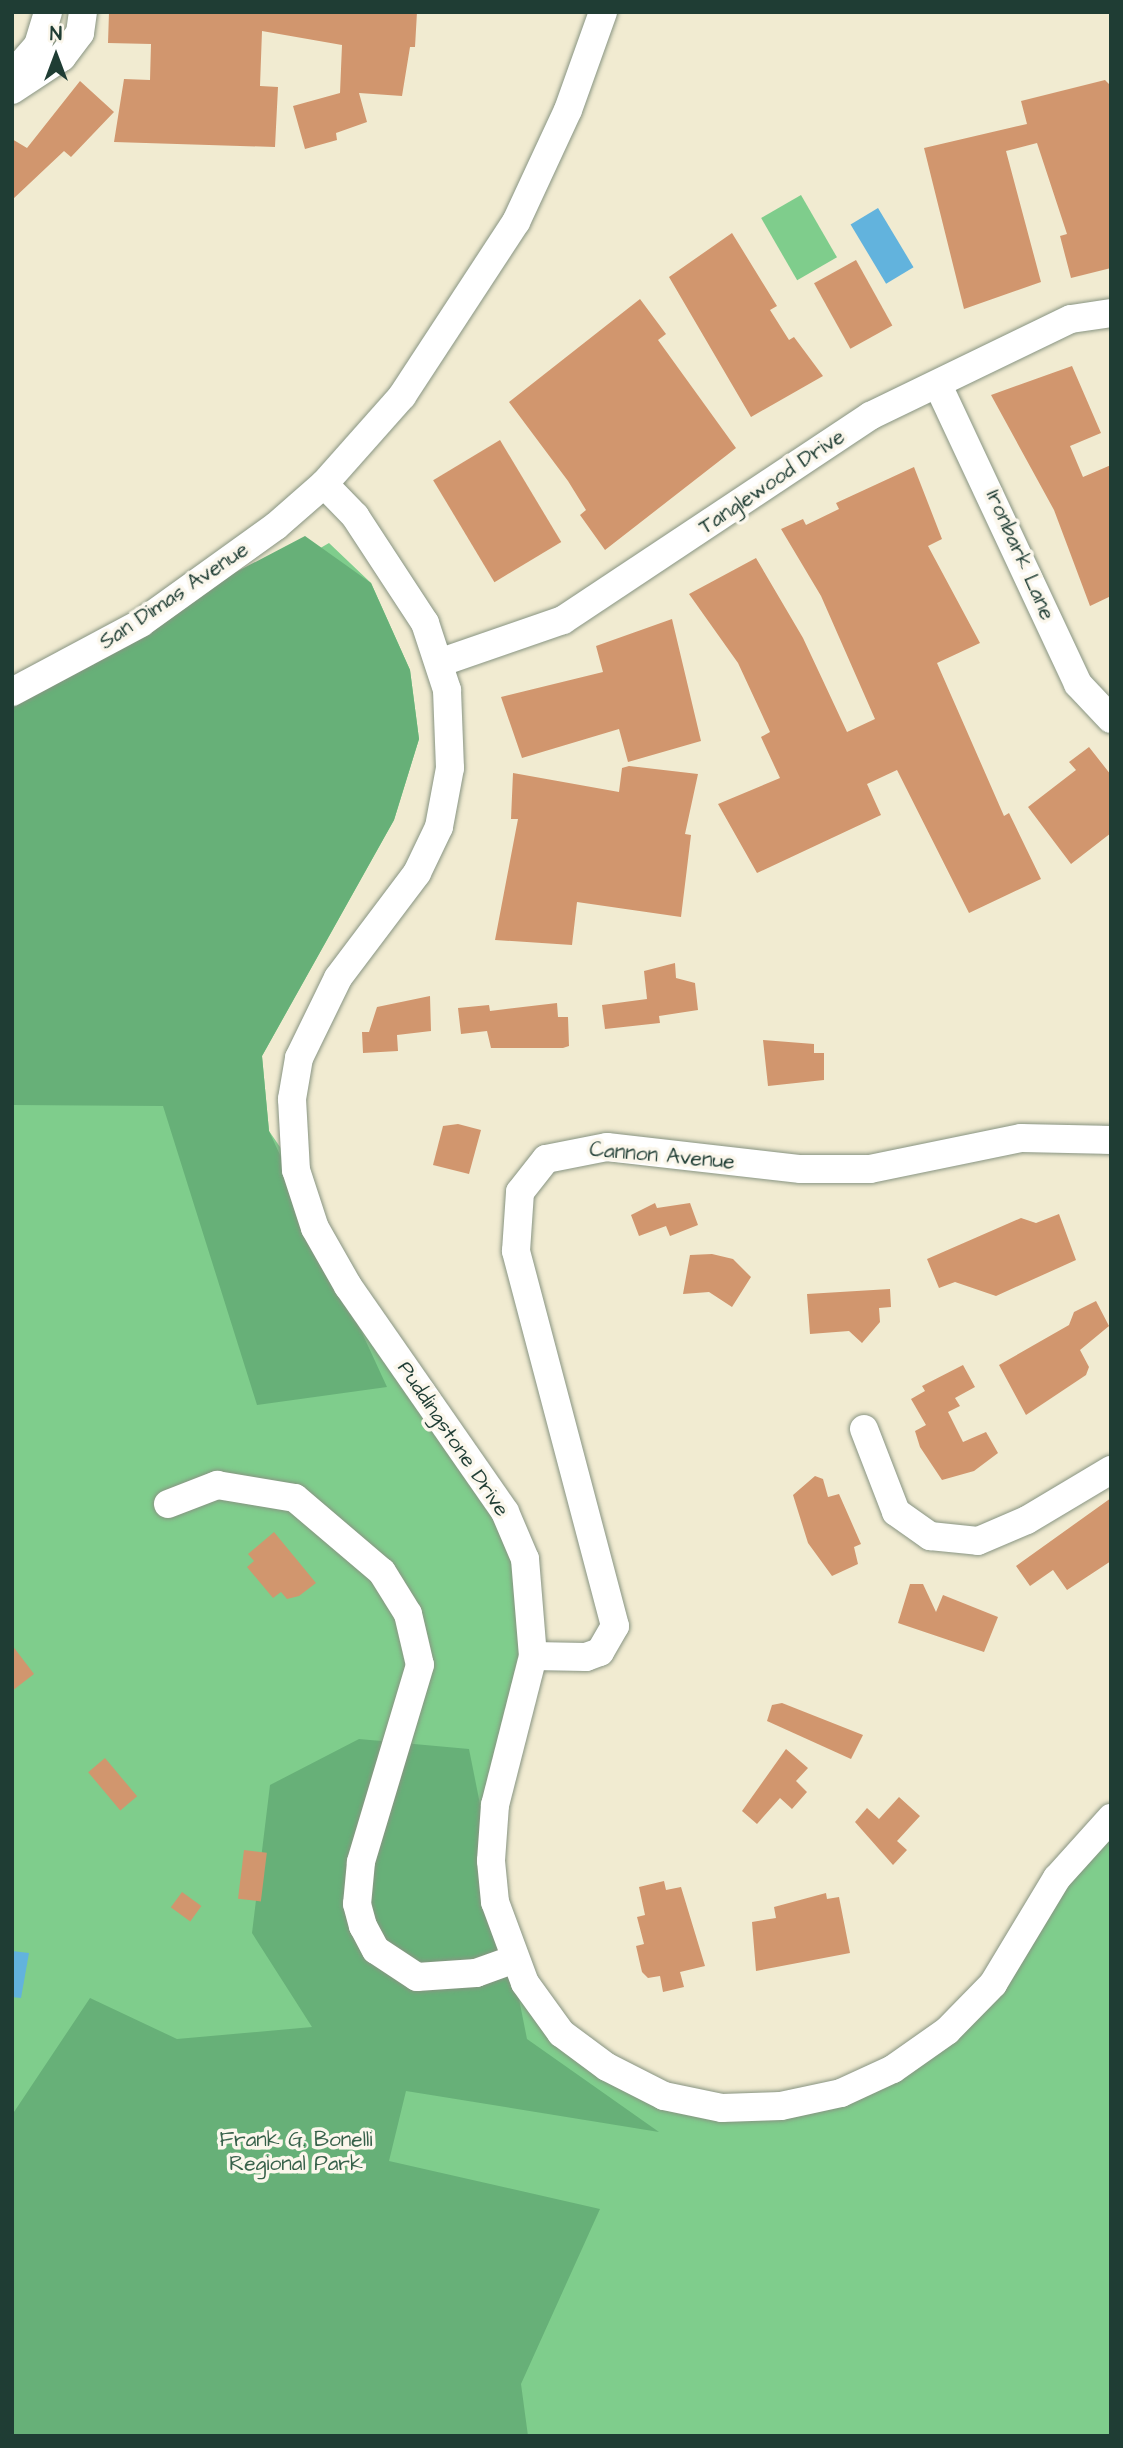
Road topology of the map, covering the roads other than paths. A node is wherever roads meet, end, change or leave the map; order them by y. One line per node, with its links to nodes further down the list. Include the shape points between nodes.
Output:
1 (48, 12): 4 (street, via 38,45)
2 (83, 12): 5 (street, via 80,33 62,57)
3 (603, 12): 8 (street, San Dimas Avenue, via 540,173 484,277 402,396)
4 (12, 75)
5 (12, 90)
6 (1111, 313): 7 (street, Tanglewood Drive, via 1071,319)
7 (938, 385): 9 (street, Tanglewood Drive, via 870,416 563,620); 11 (street, Ironbark Lane, via 1078,684)
8 (324, 484): 9 (street, Puddingstone Drive, via 405,586); 10 (street, San Dimas Avenue, via 141,624)
9 (439, 663): 16 (street, Puddingstone Drive, via 452,726 439,827 417,873 318,1010 299,1058 291,1130 315,1228 505,1512 525,1559)
10 (12, 692)
11 (1111, 719)
12 (1111, 1140): 16 (street, Cannon Avenue, via 1021,1138 870,1169 801,1169 607,1147 546,1159 520,1192 516,1251 615,1626 600,1652 586,1657)
13 (863, 1429): 14 (street, via 896,1512 930,1536 978,1541 1027,1520)
14 (1111, 1470)
15 (168, 1504): 18 (street, via 217,1485 295,1497 382,1572 408,1614 420,1665 361,1862 357,1904 363,1926 376,1950 417,1977 457,1977)
16 (533, 1656): 18 (street, Puddingstone Drive, via 495,1805 491,1861 495,1902)
17 (1111, 1818): 18 (street, Puddingstone Drive, via 1057,1878 993,1984 947,2031 893,2069 841,2093 781,2106 722,2108 664,2096 607,2067 561,2033)
18 (515, 1959)

